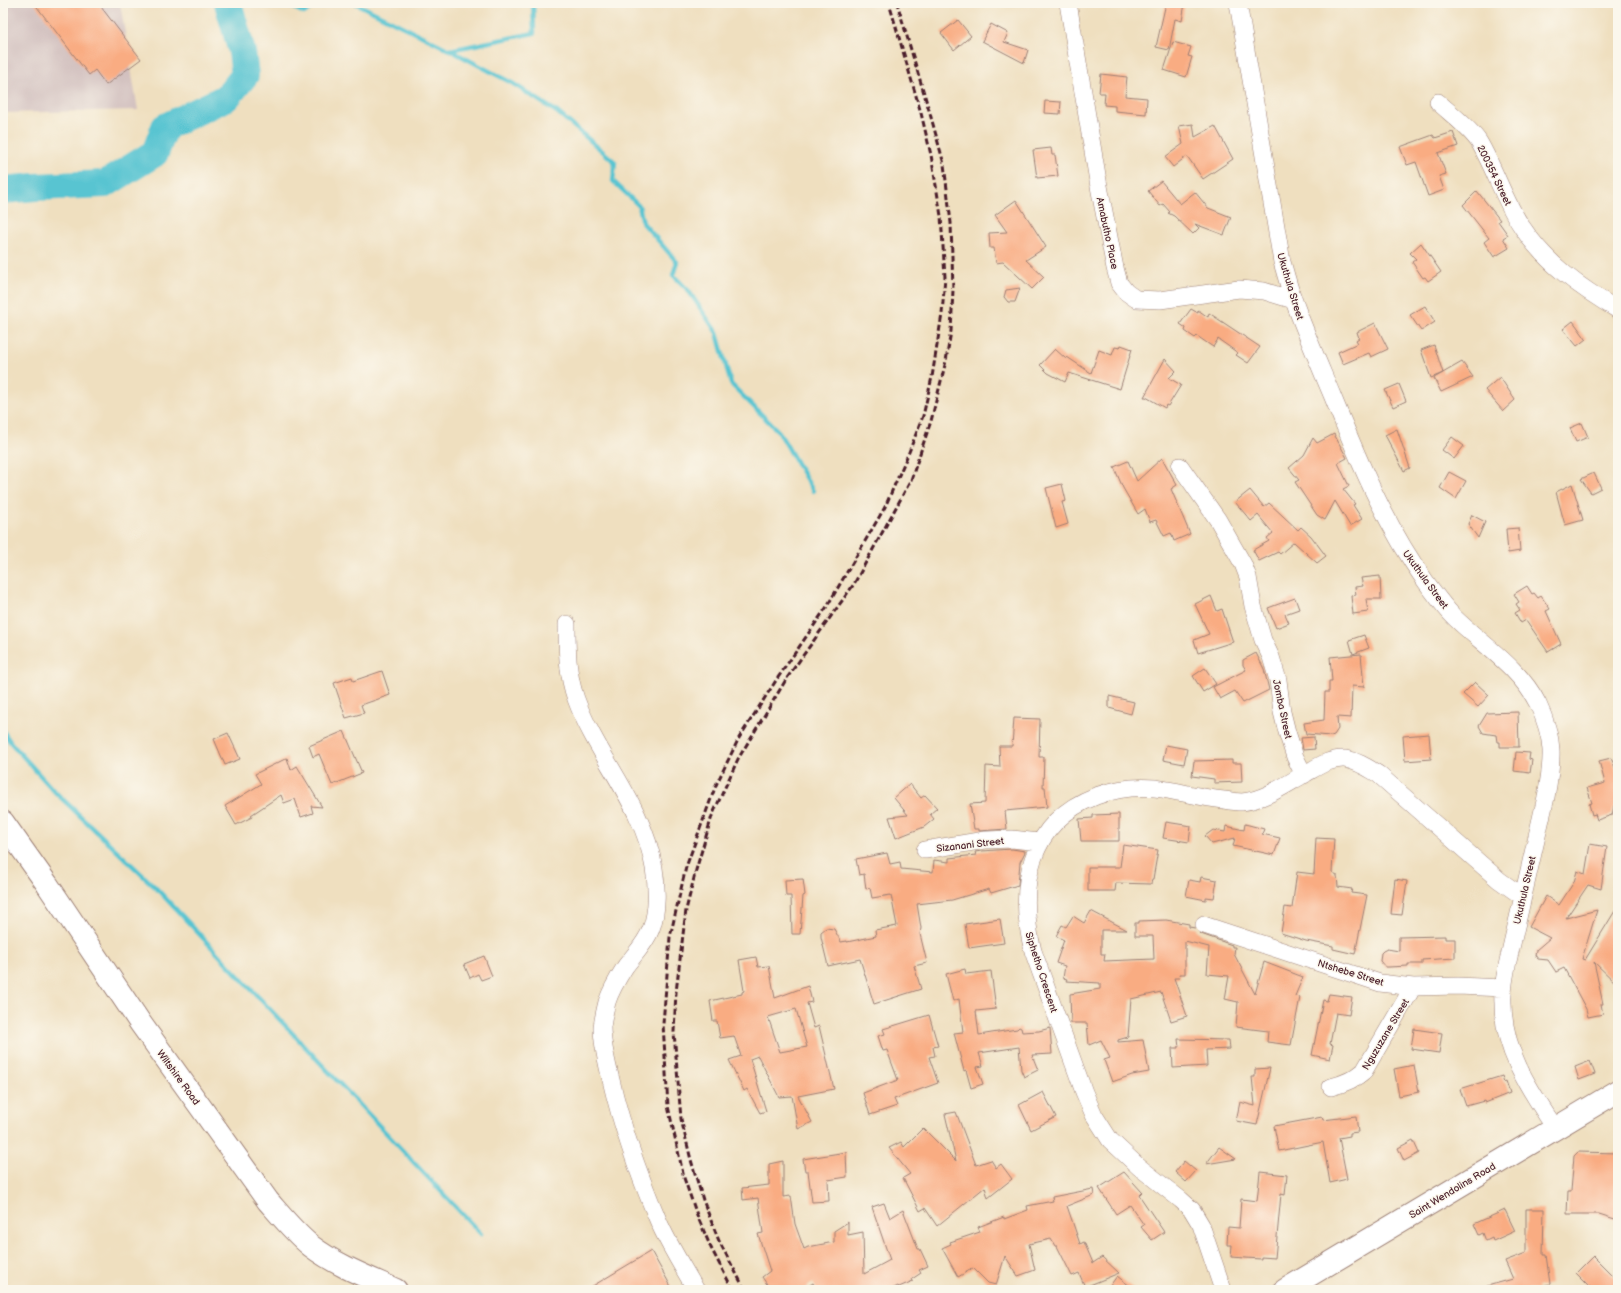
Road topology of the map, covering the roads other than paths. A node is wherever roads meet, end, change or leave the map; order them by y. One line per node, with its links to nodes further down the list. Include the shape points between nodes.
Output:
1 (1068, 3): 4 (street, Amabutho Place, via 1098,181 1119,283 1136,299 1160,300 1239,289 1264,291)
2 (1238, 3): 4 (street, Ukuthula Street, via 1273,214 1282,262)
3 (1438, 102): 5 (street, 200354 Street, via 1479,142 1522,227 1544,255 1586,291)
4 (1293, 300): 12 (street, Ukuthula Street, via 1351,442 1404,549 1454,616 1526,685 1545,722 1550,735 1551,771)
5 (1618, 310)
6 (1180, 466): 8 (street, Jomba Street, via 1218,520 1243,564 1263,640 1278,680 1287,732)
7 (567, 624): 20 (street, via 566,656 576,699 641,823 650,849 656,892 652,928 615,984 608,1001 602,1027 604,1050 625,1130 647,1192 659,1222)
8 (1304, 775): 10 (street, Siphetho Crescent, via 1257,798 1242,802 1204,798 1155,788 1116,790 1080,803 1065,813); 12 (street, via 1333,760 1344,759 1360,763 1378,774 1499,880)
9 (3, 822): 19 (street, Wiltshire Road, via 141,1024 268,1201 312,1246 342,1266)
10 (1039, 842): 11 (street, Sizanani Street, via 985,840); 21 (street, Siphetho Crescent, via 1029,876 1028,928 1033,951 1084,1092 1094,1115 1110,1140 1192,1210 1201,1225)
11 (925, 850)
12 (1523, 897): 15 (street, Ukuthula Street)
13 (1204, 925): 14 (street, Ntshebe Street, via 1380,982)
14 (1413, 987): 15 (street, Ntshebe Street); 16 (street, Nguzuzane Street, via 1364,1072 1346,1083)
15 (1503, 988): 18 (street, Ukuthula Street, via 1504,1021 1510,1046 1531,1091)
16 (1331, 1087)
17 (1618, 1091): 18 (street, Saint Wendolins Road)
18 (1555, 1128): 22 (street, Saint Wendolins Road)
19 (396, 1290)
20 (696, 1290)
21 (1222, 1290)
22 (1286, 1290)

